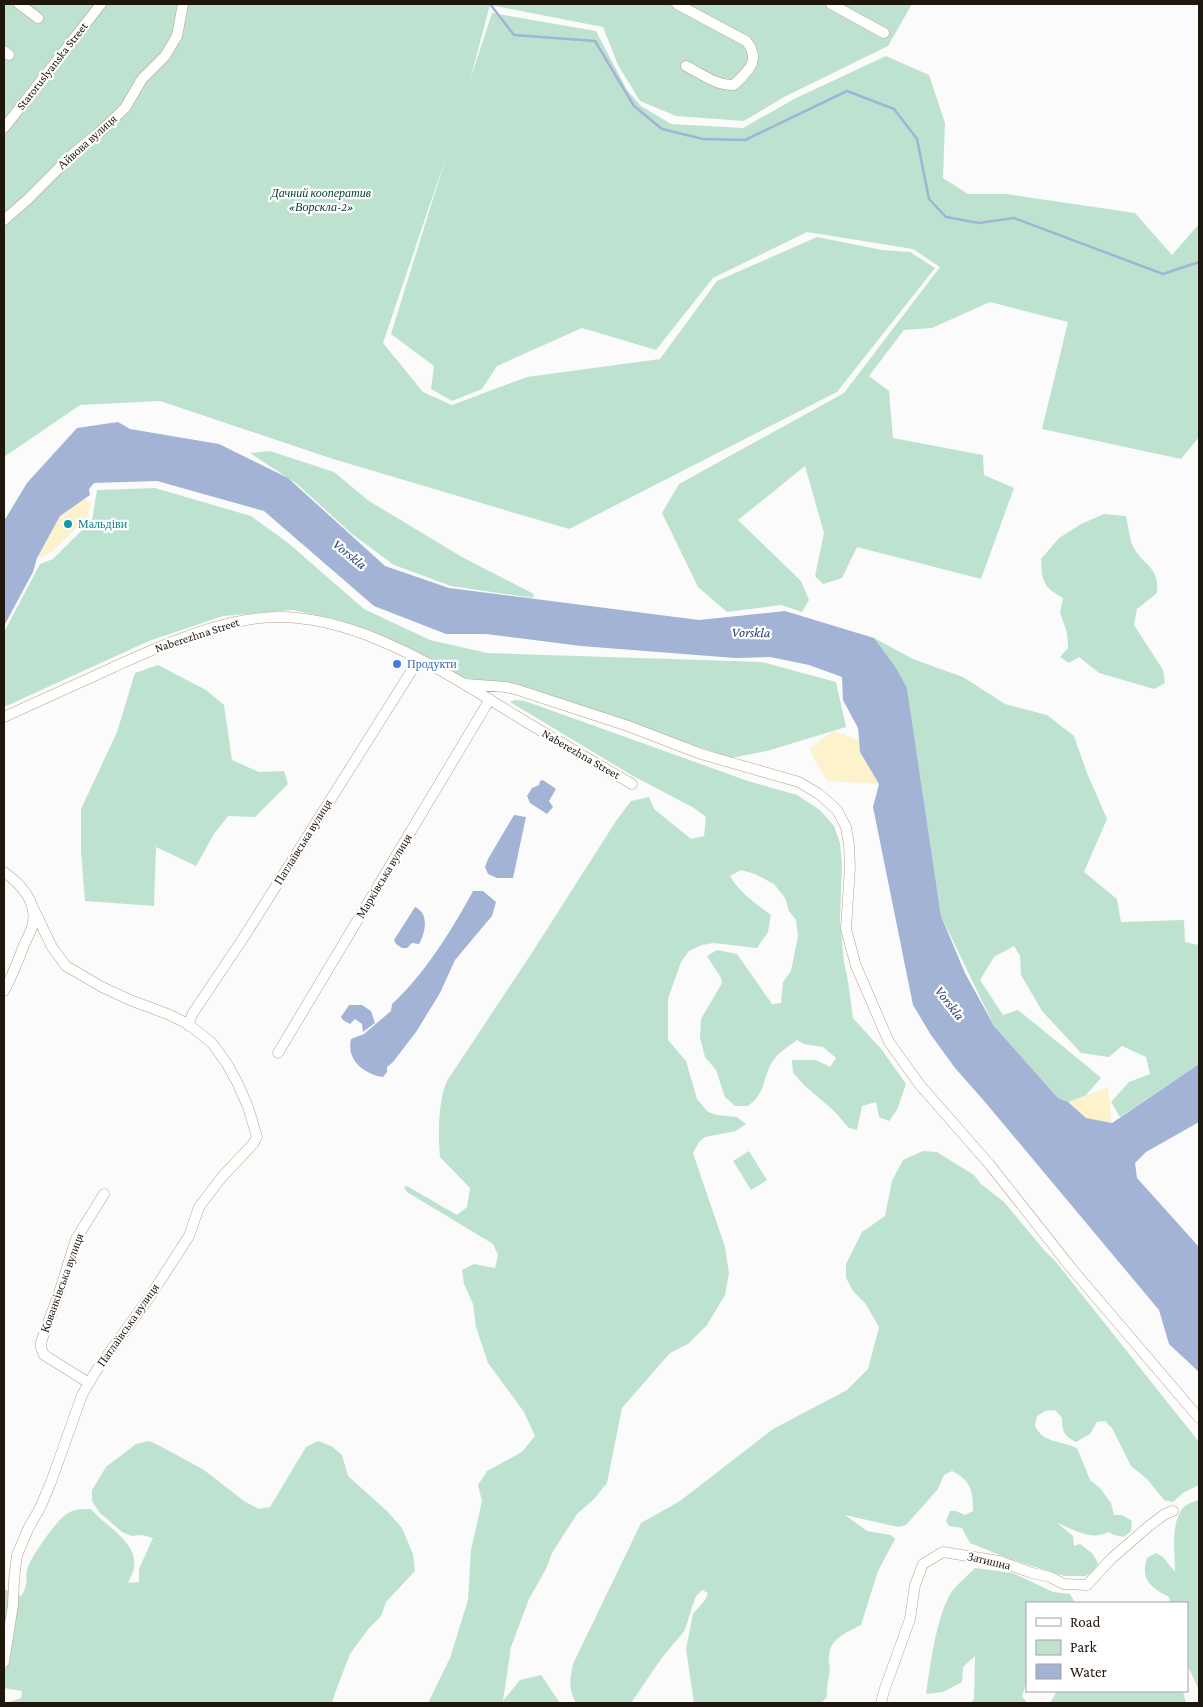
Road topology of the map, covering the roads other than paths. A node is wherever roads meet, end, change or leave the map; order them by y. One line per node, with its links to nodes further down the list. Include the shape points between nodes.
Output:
1 (19, 4): 6 (street)
2 (101, 4): 9 (street, Staroruslyanska Street)
3 (183, 4): 10 (street, Айвова вулиця, via 177,36 165,56 142,79 125,108)
4 (678, 4): 8 (street, via 746,41 753,50 753,62 734,84 713,81)
5 (831, 4): 7 (street)
6 (38, 18)
7 (884, 33)
8 (686, 66)
9 (4, 128)
10 (4, 220)
11 (419, 659): 12 (street, Naberezhna Street); 14 (street, Naberezhna Street, via 319,620 299,617 248,619 224,624 158,648); 19 (street, Патлаївська вулиця, via 193,1013)
12 (465, 684): 13 (street, Naberezhna Street); 23 (street, via 518,690 701,754 799,782 837,810 846,827 849,844 846,929 856,966 889,1042 920,1086 990,1165 1072,1269)
13 (490, 699): 15 (street, Naberezhna Street); 20 (street, Марківська вулиця)
14 (4, 717)
15 (632, 784)
16 (4, 872): 17 (street, Патлаївська вулиця, via 26,892)
17 (33, 908): 18 (street, via 32,926); 19 (street, Патлаївська вулиця, via 52,947 66,966 102,987)
18 (4, 991)
19 (189, 1026): 22 (street, Патлаївська вулиця, via 212,1043 227,1064 248,1107 257,1137 199,1207 188,1236)
20 (278, 1053)
21 (104, 1194): 22 (street, Кованківська вулиця, via 76,1238 40,1348 44,1355)
22 (89, 1383): 25 (street, Патлаївська вулиця, via 51,1482 18,1555)
23 (1199, 1418)
24 (1173, 1512): 26 (street, Затишна, via 1149,1526 1087,1585 1064,1584 1000,1561 943,1552 923,1564 915,1585 910,1619)
25 (4, 1662)
26 (881, 1703)

